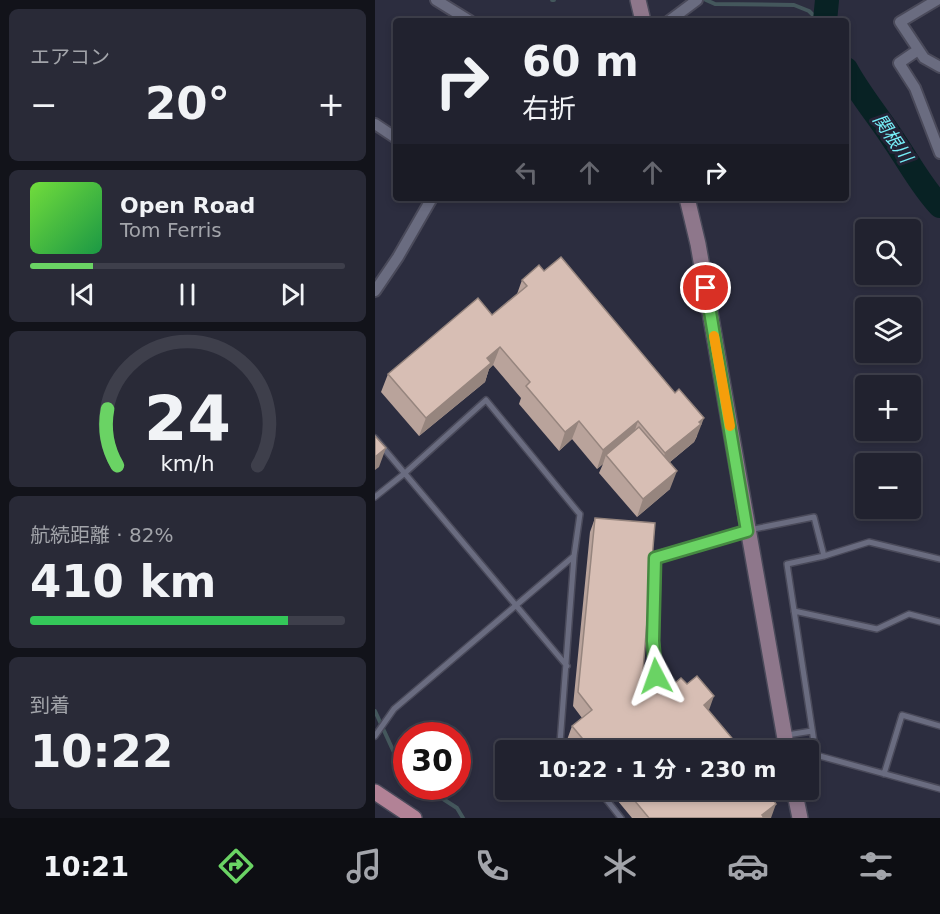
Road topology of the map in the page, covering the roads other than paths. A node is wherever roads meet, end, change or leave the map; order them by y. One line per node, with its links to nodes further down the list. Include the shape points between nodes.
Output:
1 (436, 0): 5 (street)
2 (637, 0): 6 (street)
3 (697, 0): 7 (street)
4 (938, 1): 8 (street, via 900,22)
5 (465, 18)
6 (642, 18)
7 (673, 18)
8 (918, 50): 9 (street); 12 (street, via 899,63 915,88)
9 (940, 67)
10 (375, 124): 11 (street)
11 (393, 136)
12 (940, 153)
13 (430, 201): 15 (street)
14 (688, 201): 19 (street)
15 (375, 291)
16 (375, 438): 17 (lane)
17 (405, 473): 18 (lane); 20 (lane, via 486,400 580,514); 23 (lane)
18 (375, 497)
19 (747, 531): 21 (lane, via 814,517); 27 (street, via 655,558); 32 (street)
20 (574, 556): 23 (lane); 26 (lane)
21 (824, 556): 22 (lane, via 869,542); 24 (lane, via 787,564)
22 (940, 559)
23 (516, 606): 26 (lane); 30 (lane, via 394,709)
24 (794, 611): 25 (lane, via 877,629 909,614); 29 (lane)
25 (940, 622)
26 (567, 666): 31 (lane)
27 (656, 676)
28 (940, 726): 34 (lane, via 902,716)
29 (812, 731): 33 (lane); 34 (lane, via 816,755)
30 (375, 736)
31 (560, 740)
32 (785, 740)
33 (792, 740)
34 (884, 774): 35 (lane)
35 (940, 789)
36 (375, 792): 39 (main road)
37 (607, 800): 40 (lane)
38 (796, 800): 41 (street)
39 (414, 818)
40 (621, 818)
41 (800, 818)

